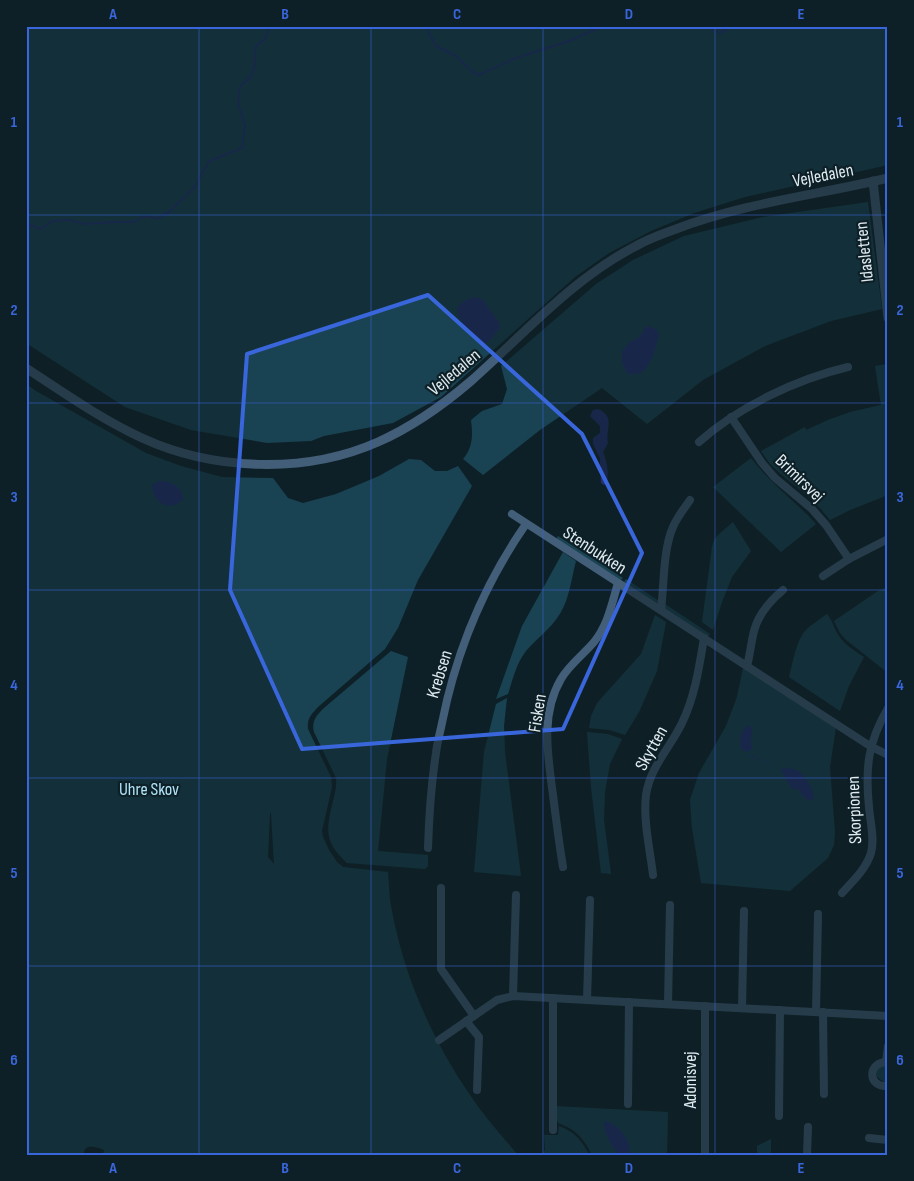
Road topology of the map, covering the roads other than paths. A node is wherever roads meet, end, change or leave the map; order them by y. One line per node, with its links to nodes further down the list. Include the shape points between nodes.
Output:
1 (888, 178): 2 (street, Vejledalen)
2 (873, 181): 3 (street, Idasletten); 5 (street, Vejledalen, via 735,210 637,245 575,286 472,380 428,415 377,442 330,457 277,465 244,464 185,454 117,426)
3 (888, 318)
4 (848, 367): 6 (street, via 785,389)
5 (26, 368)
6 (732, 417): 7 (street); 12 (street, Brimirsvej, via 762,463 812,509)
7 (699, 442)
8 (690, 500): 16 (street, via 672,529)
9 (512, 514): 10 (street, Stenbukken)
10 (526, 524): 14 (street, Stenbukken); 22 (street, Krebsen, via 472,621 448,691 436,751)
11 (888, 539): 12 (street)
12 (849, 559): 13 (street)
13 (823, 576)
14 (618, 583): 16 (street, Stenbukken); 23 (street, Fisken, via 604,627 595,642 561,677 549,709 547,750)
15 (784, 590): 18 (street, via 761,615 754,630)
16 (661, 610): 17 (street, Stenbukken)
17 (704, 638): 18 (street, Stenbukken); 24 (street, Skytten, via 690,705 657,762 646,794 645,812)
18 (747, 666): 20 (street, Stenbukken)
19 (888, 708): 20 (street)
20 (870, 746): 21 (street, Stenbukken); 26 (street, Skorpionen, via 867,792 871,851 861,872)
21 (888, 755)
22 (428, 848)
23 (562, 867)
24 (653, 875)
25 (441, 888): 41 (street, via 441,968)
26 (842, 893)
27 (516, 895): 32 (street)
28 (590, 900): 34 (street)
29 (670, 905): 36 (street)
30 (744, 910): 38 (street)
31 (818, 914): 40 (street)
32 (514, 996): 33 (street); 41 (street, via 497,1000)
33 (553, 998): 34 (street); 53 (street)
34 (587, 1000): 35 (street)
35 (628, 1002): 36 (street); 50 (street)
36 (668, 1004): 37 (street)
37 (705, 1006): 38 (street); 56 (street, Adonisvej)
38 (742, 1008): 39 (street)
39 (780, 1010): 40 (street); 51 (street)
40 (819, 1012): 42 (street); 49 (street)
41 (474, 1016): 43 (street)
42 (888, 1016)
43 (466, 1021): 44 (street); 48 (street, via 479,1037)
44 (439, 1040)
45 (888, 1046): 46 (street)
46 (887, 1062): 47 (street, via 876,1065 872,1076 882,1087)
47 (888, 1086)
48 (477, 1090)
49 (824, 1094)
50 (628, 1104)
51 (779, 1116)
52 (808, 1127): 57 (street)
53 (553, 1130)
54 (869, 1138): 55 (street)
55 (888, 1140)
56 (705, 1155)
57 (807, 1155)

